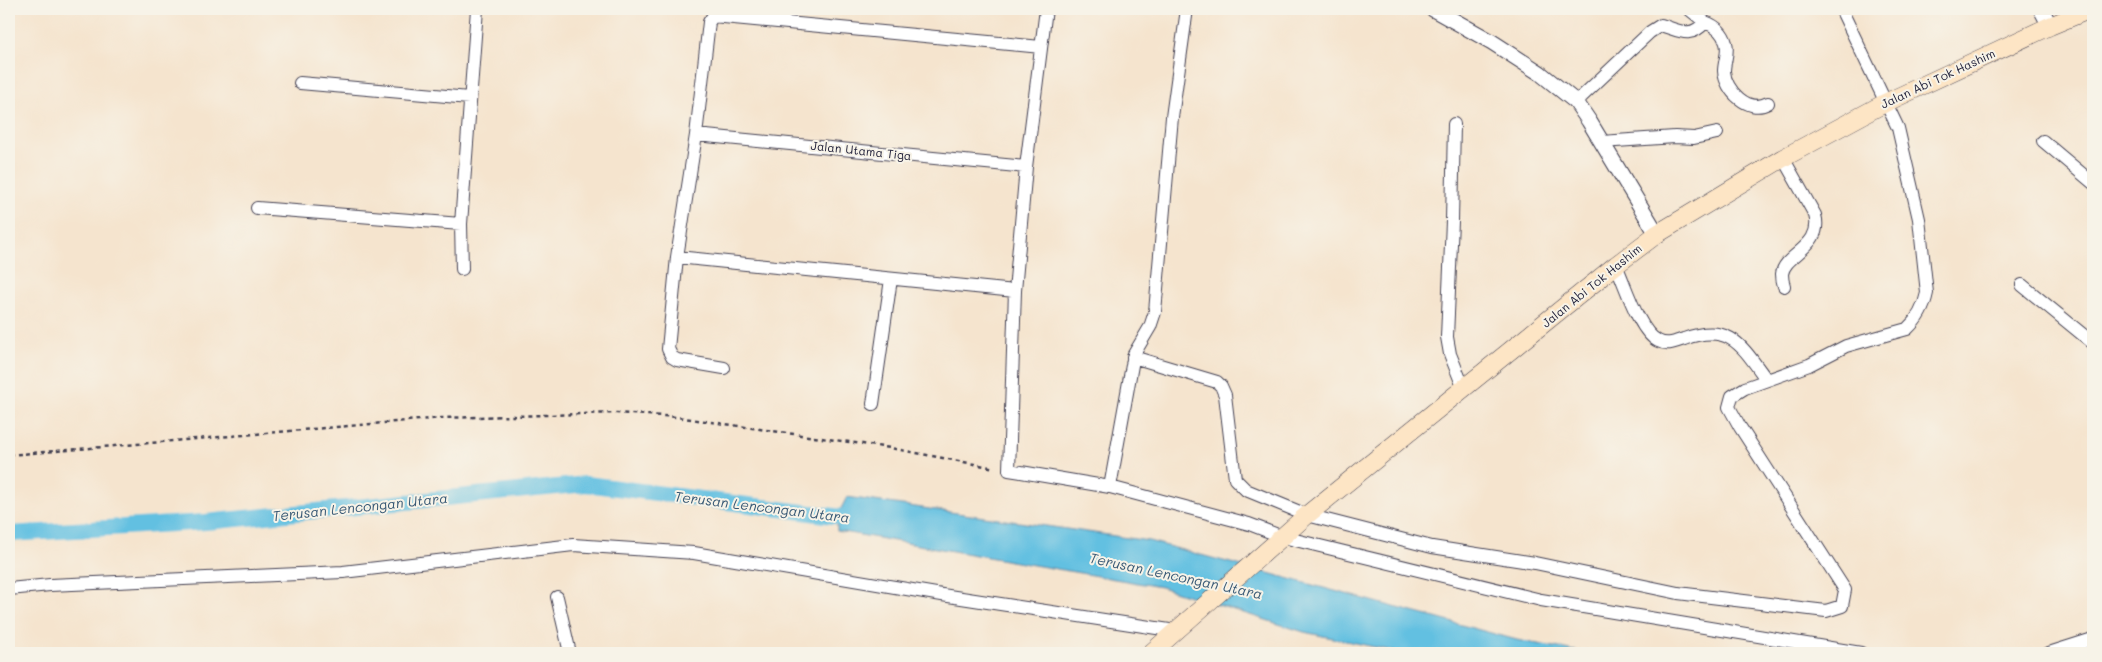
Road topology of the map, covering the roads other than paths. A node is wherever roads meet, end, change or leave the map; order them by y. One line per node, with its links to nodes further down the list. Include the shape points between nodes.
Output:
1 (477, 9): 14 (street)
2 (1046, 9): 12 (street)
3 (1187, 9): 37 (street, via 1172,117 1155,312)
4 (1433, 9): 15 (street, via 1540,73)
5 (1688, 9): 10 (street)
6 (1841, 9): 16 (street)
7 (2041, 9): 11 (street)
8 (2092, 9): 11 (main road, Jalan Abi Tok Hashim)
9 (713, 12): 12 (street); 20 (street, via 709,22)
10 (1705, 22): 15 (street, via 1689,33 1661,25); 17 (street, via 1717,27 1727,44 1724,70 1726,81 1735,94 1757,107)
11 (2050, 26): 16 (main road, Jalan Abi Tok Hashim)
12 (1041, 48): 24 (street)
13 (300, 83): 14 (street)
14 (469, 98): 27 (street)
15 (1576, 102): 22 (street)
16 (1885, 103): 23 (main road, Jalan Abi Tok Hashim); 39 (street, via 1898,128 1919,219 1927,293 1924,304 1907,329 1846,346 1809,365)
17 (1768, 104)
18 (1454, 124): 40 (street, via 1447,337)
19 (1717, 134): 22 (street)
20 (696, 135): 24 (street, Jalan Utama Tiga); 29 (street)
21 (2043, 141): 25 (street)
22 (1601, 142): 28 (street)
23 (1783, 158): 28 (main road, Jalan Abi Tok Hashim); 34 (street, via 1818,224 1807,246 1785,268 1782,274)
24 (1026, 167): 35 (street)
25 (2093, 183)
26 (257, 208): 27 (street)
27 (461, 224): 31 (street)
28 (1657, 234): 30 (main road, Jalan Abi Tok Hashim)
29 (677, 257): 32 (street); 38 (street, via 667,337 670,354 684,362)
30 (1616, 265): 39 (street, via 1643,325 1658,341 1670,344 1703,334 1728,336 1739,343); 40 (main road, Jalan Abi Tok Hashim)
31 (462, 269)
32 (892, 279): 35 (street); 41 (street)
33 (2022, 285): 36 (street)
34 (1784, 286)
35 (1015, 291): 42 (street, via 1009,470)
36 (2093, 343)
37 (1133, 357): 42 (street); 43 (street, via 1222,386 1235,479 1246,490)
38 (724, 368)
39 (1766, 379): 43 (street, via 1737,392 1732,396 1729,407 1845,590 1842,606 1836,609 1802,609 1678,593 1535,563 1432,547)
40 (1464, 389): 43 (main road, Jalan Abi Tok Hashim)
41 (873, 404)
42 (1110, 487): 44 (street, via 1249,524)
43 (1307, 515): 44 (main road, Jalan Abi Tok Hashim)
44 (1283, 537): 47 (main road, Jalan Abi Tok Hashim); 51 (street, via 1541,600)
45 (9, 589): 47 (street, via 343,572 573,545 694,553)
46 (557, 597): 49 (street)
47 (1176, 630): 50 (main road, Jalan Abi Tok Hashim)
48 (2093, 639): 52 (street)
49 (570, 653)
50 (1151, 653)
51 (1861, 653)
52 (2049, 653)

